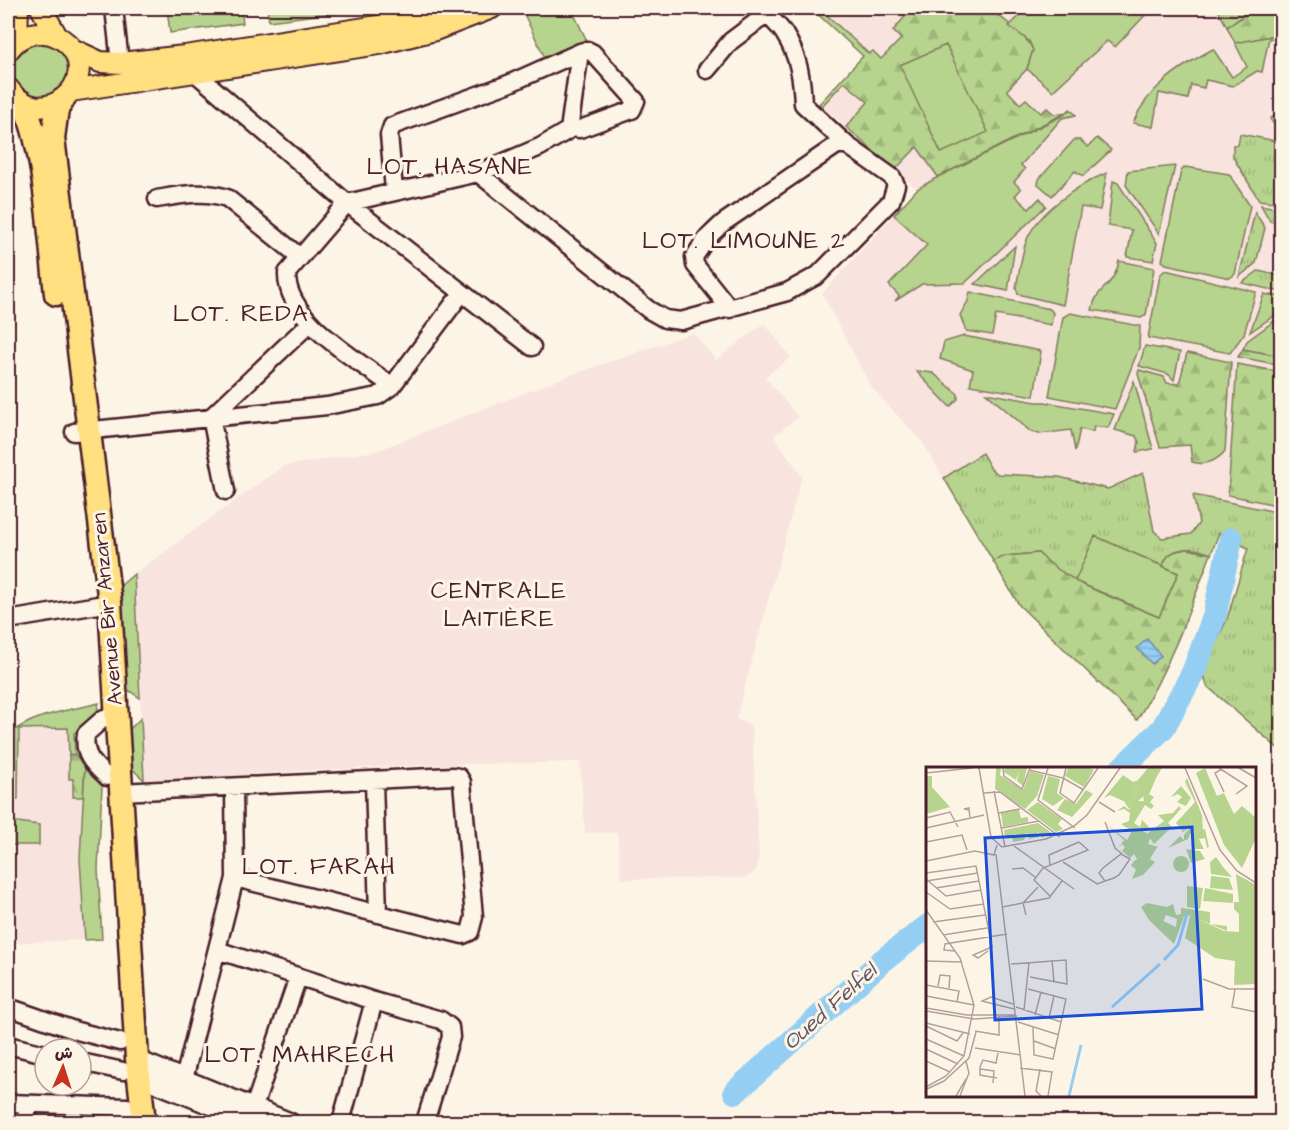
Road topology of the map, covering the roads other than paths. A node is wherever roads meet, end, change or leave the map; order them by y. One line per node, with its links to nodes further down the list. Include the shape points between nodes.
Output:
1 (18, 8): 10 (main road)
2 (41, 8): 8 (main road)
3 (114, 8): 14 (street)
4 (440, 8): 9 (main road)
5 (492, 8): 7 (main road)
6 (766, 11): 15 (street, via 731,41); 20 (street, via 784,33 802,71 803,104)
7 (459, 13): 9 (main road, via 435,30)
8 (57, 36): 10 (main road, via 33,33); 11 (main road)
9 (369, 36): 13 (main road); 16 (main road)
10 (11, 46)
11 (72, 49): 14 (main road, via 100,63); 18 (main road, via 78,72)
12 (580, 52): 19 (street); 19 (street, via 593,53 636,101 632,110 580,129); 22 (street, via 508,84 392,126 389,135)
13 (179, 57): 14 (main road); 16 (street)
14 (120, 63)
15 (707, 70)
16 (194, 73): 18 (main road); 24 (street)
17 (12, 95): 18 (main road, via 33,106 46,107); 32 (highway, Avenue Bir Anzaren, via 28,111 36,139)
18 (67, 96): 32 (highway, Avenue Bir Anzaren, via 54,122 53,138)
19 (572, 128): 21 (street, via 540,147)
20 (847, 145): 27 (street, via 837,145 819,156 723,223 697,249 695,265); 27 (street, via 892,177 896,185 891,201 818,275 787,292)
21 (477, 173): 22 (street); 27 (street, via 664,319 681,321)
22 (394, 190): 24 (street)
23 (157, 199): 25 (street, via 196,193 227,198)
24 (347, 203): 25 (street); 26 (street)
25 (300, 257): 28 (street, via 287,273 287,284 292,301)
26 (461, 294): 29 (street); 30 (street)
27 (730, 309)
28 (310, 323): 30 (street); 31 (street)
29 (532, 347)
30 (392, 386): 31 (street, via 378,396 359,400)
31 (212, 417): 32 (street); 33 (street)
32 (82, 431): 34 (highway, Avenue Bir Anzaren)
33 (226, 491)
34 (104, 604): 35 (street); 37 (highway, Avenue Bir Anzaren); 37 (highway, Avenue Bir Anzaren, via 104,718)
35 (8, 620)
36 (374, 781): 38 (street); 40 (street); 40 (street, via 459,777 474,926 463,935)
37 (113, 784): 38 (street); 45 (highway, Avenue Bir Anzaren); 49 (highway, Avenue Bir Anzaren)
38 (234, 787): 39 (street)
39 (235, 878): 40 (street); 41 (street)
40 (378, 914)
41 (216, 950): 42 (street); 50 (street)
42 (298, 977): 43 (street); 54 (street)
43 (374, 1001): 59 (street); 60 (street, via 441,1020 450,1027 451,1037)
44 (8, 1007): 45 (street)
45 (120, 1042): 49 (highway, Avenue Bir Anzaren)
46 (8, 1045): 47 (street)
47 (33, 1050)
48 (93, 1064): 49 (street)
49 (133, 1069): 50 (street); 53 (highway, Avenue Bir Anzaren); 54 (street)
50 (184, 1078): 54 (street)
51 (8, 1103): 52 (street)
52 (26, 1104): 53 (street); 57 (street)
53 (136, 1117)
54 (251, 1117): 58 (street)
55 (8, 1122): 56 (street)
56 (21, 1122)
57 (27, 1122)
58 (291, 1122)
59 (341, 1122)
60 (425, 1122)

